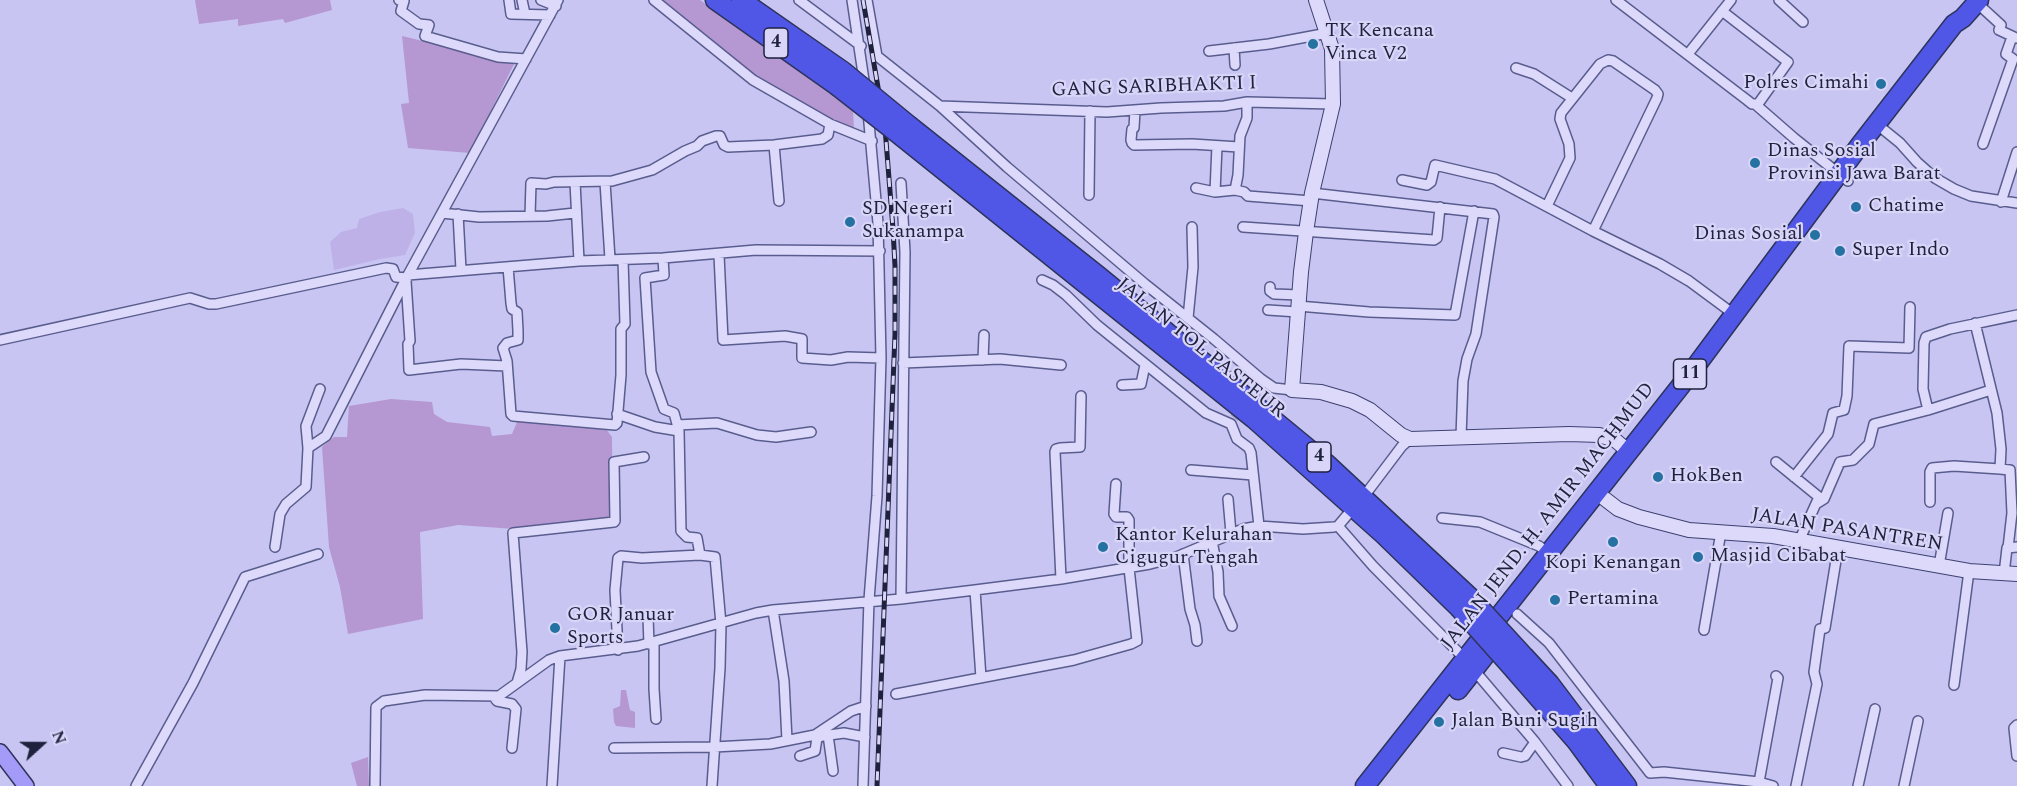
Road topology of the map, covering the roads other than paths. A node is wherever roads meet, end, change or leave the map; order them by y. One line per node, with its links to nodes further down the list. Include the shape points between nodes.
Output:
1 (399, 0): 28 (street, via 404,1 401,11 419,24 429,25 425,36 498,57)
2 (509, 0): 18 (street, via 511,14)
3 (522, 0): 18 (street)
4 (541, 0): 16 (street)
5 (654, 0): 39 (street, via 753,80)
6 (715, 0): 31 (highway, JALAN TOL PASTEUR / 4)
7 (741, 0): 31 (highway, JALAN TOL PASTEUR / 4)
8 (799, 0): 24 (street)
9 (852, 0): 24 (street)
10 (867, 0): 36 (street, via 877,56)
11 (1316, 0): 22 (street)
12 (1616, 0): 27 (street)
13 (1731, 0): 17 (street)
14 (1779, 0): 21 (street)
15 (1978, 1): 20 (highway, JALAN JEND. H. AMIR MACHMUD / 11); 23 (street, via 2001,25 1999,30)
16 (557, 3): 19 (street)
17 (1722, 11): 27 (street); 35 (street, via 1788,62 1762,100)
18 (525, 14): 19 (street)
19 (550, 15): 28 (street)
20 (1963, 18): 40 (highway, JALAN JEND. H. AMIR MACHMUD / 11, via 1960,29); 47 (highway, JALAN JEND. H. AMIR MACHMUD / 11, via 1954,24)
21 (1803, 22)
22 (1328, 33): 25 (street); 34 (street, via 1333,55)
23 (2014, 38): 42 (street, via 2006,54 2013,59)
24 (861, 46): 41 (street)
25 (1234, 48): 26 (street); 29 (street)
26 (1209, 51)
27 (1688, 54): 35 (street)
28 (525, 59): 63 (street)
29 (1235, 65)
30 (1516, 68): 32 (street, via 1534,74)
31 (840, 79): 159 (highway, JALAN TOL PASTEUR / 4, bridge, via 1326,463)
32 (1572, 98): 60 (street, via 1560,119 1570,158); 69 (street, via 1600,64 1608,60 1658,94)
33 (1247, 102): 34 (street, GANG SARIBHAKTI I); 37 (street, GANG SARIBHAKTI I); 45 (street)
34 (1333, 104): 56 (street)
35 (1755, 104): 47 (street)
36 (940, 106): 38 (street, GANG SARIBHAKTI I); 87 (street)
37 (1135, 110): 38 (street, GANG SARIBHAKTI I); 44 (street, via 1131,140 1134,145)
38 (1089, 111): 55 (street)
39 (830, 124): 41 (street); 43 (street, via 828,135 822,139)
40 (1884, 130): 47 (highway, JALAN JEND. H. AMIR MACHMUD / 11); 58 (street, via 1935,178 1971,196)
41 (872, 141): 71 (street)
42 (1983, 144)
43 (774, 145): 50 (street, via 728,147 716,136 652,170); 57 (street)
44 (1217, 146): 45 (street); 54 (street)
45 (1239, 147): 53 (street)
46 (2017, 152): 58 (street)
47 (1844, 177): 85 (highway, JALAN JEND. H. AMIR MACHMUD / 11); 122 (highway, JALAN JEND. H. AMIR MACHMUD / 11, via 1719,355)
48 (1402, 180): 60 (street, via 1427,185 1435,165 1495,179)
49 (575, 182): 50 (street); 64 (street); 66 (street, via 531,183)
50 (605, 182): 74 (street)
51 (901, 183): 93 (street, via 905,252)
52 (1196, 188): 54 (street)
53 (1235, 190): 54 (street); 56 (street, via 1248,196)
54 (1215, 192)
55 (1089, 195)
56 (1312, 197): 61 (street); 70 (street)
57 (779, 201)
58 (2001, 202): 59 (street)
59 (2017, 203)
60 (1547, 206): 69 (street)
61 (1440, 207): 62 (street); 70 (street, via 1434,240)
62 (1474, 211): 82 (street, via 1455,315 1368,312); 108 (street, via 1490,212 1494,217 1476,334 1463,381)
63 (442, 213): 65 (street); 79 (street)
64 (575, 213): 66 (street); 76 (street)
65 (458, 214): 66 (street); 78 (street)
66 (530, 216)
67 (1192, 227): 87 (street)
68 (1243, 227): 70 (street)
69 (1593, 231): 85 (street, via 1689,281)
70 (1306, 232): 82 (street)
71 (880, 251): 72 (street, via 756,250); 91 (street)
72 (719, 255): 73 (street); 91 (street, via 723,340 798,338 802,339 802,358)
73 (663, 258): 75 (street); 106 (street, via 664,275 645,278 651,372 664,409 673,413)
74 (610, 259): 75 (street); 76 (street)
75 (623, 260): 105 (street, via 625,324 621,329)
76 (579, 261): 77 (street)
77 (508, 267): 78 (street); 96 (street, via 518,340 503,348)
78 (461, 270): 79 (street)
79 (407, 278): 90 (street, via 396,277 393,268 386,268 216,304 190,298); 96 (street, via 409,370 461,364); 110 (street, via 326,436)
80 (1042, 280): 95 (street, via 1066,295)
81 (1270, 286): 82 (street, via 1274,294)
82 (1298, 304): 84 (street); 101 (street)
83 (1910, 307): 117 (street, via 1909,348 1849,346 1844,410 1833,413 1828,434)
84 (1268, 310)
85 (1735, 315): 111 (highway, JALAN JEND. H. AMIR MACHMUD / 11)
86 (2017, 315): 88 (street)
87 (1188, 318): 97 (street)
88 (1975, 323): 102 (street); 104 (street, via 1926,337 1923,389)
89 (984, 335): 92 (street)
90 (0, 340)
91 (881, 358): 148 (street)
92 (982, 360): 93 (street); 94 (street)
93 (903, 363): 147 (street)
94 (1061, 364)
95 (1145, 365): 98 (street, via 1141,384); 116 (street, via 1206,413 1233,421 1237,439 1251,453)
96 (507, 366): 105 (street, via 513,416 609,425 616,424)
97 (1261, 380): 100 (street); 101 (street, via 1274,388)
98 (1122, 385)
99 (320, 389): 110 (street, via 307,419)
100 (1257, 389)
101 (1292, 390): 109 (street, via 1322,392 1352,401)
102 (1991, 390): 104 (street); 114 (street, via 1997,413)
103 (1081, 396): 145 (street, via 1080,447 1055,452)
104 (1928, 410): 124 (street, via 1874,424 1869,444 1853,460 1840,462 1824,499)
105 (617, 414): 106 (street, via 655,427)
106 (678, 428): 107 (street, via 717,423 776,437); 139 (street, via 681,531 698,539)
107 (811, 432)
108 (1461, 437): 109 (street); 111 (street, via 1599,435 1615,440)
109 (1410, 439): 120 (street)
110 (308, 448): 134 (street, via 306,486 280,514)
111 (1628, 451): 137 (highway, JALAN JEND. H. AMIR MACHMUD / 11)
112 (644, 457): 163 (street, via 614,462 614,522 513,533 522,651)
113 (1776, 462): 117 (street)
114 (2000, 469): 119 (street, via 2010,470); 123 (street, via 1934,467 1930,472)
115 (1191, 470): 116 (street)
116 (1253, 475): 128 (street)
117 (1794, 477): 124 (street, via 1818,496)
118 (1116, 484): 142 (street, via 1114,514 1129,518)
119 (2014, 487): 135 (street)
120 (1368, 491)
121 (1228, 499): 131 (street)
122 (1605, 499): 130 (street, JALAN PASANTREN, via 1639,517 1689,530); 150 (highway, JALAN JEND. H. AMIR MACHMUD / 11)
123 (1930, 502)
124 (1816, 504): 133 (street)
125 (1349, 513): 129 (street)
126 (1948, 513): 141 (street)
127 (1442, 518): 137 (street, via 1480,522)
128 (1259, 526): 129 (street); 131 (street)
129 (1338, 526): 160 (street)
130 (1721, 532): 133 (street, JALAN PASANTREN); 154 (street)
131 (1231, 533): 132 (street)
132 (1212, 541): 140 (street); 153 (street, via 1218,596)
133 (1799, 541): 136 (street, JALAN PASANTREN)
134 (275, 547)
135 (2012, 547): 144 (street)
136 (1838, 548): 141 (street, JALAN PASANTREN); 197 (street, via 1825,628 1820,628 1814,672 1817,684)
137 (1545, 550): 160 (highway, JALAN JEND. H. AMIR MACHMUD / 11)
138 (318, 554): 186 (street, via 245,577)
139 (700, 555): 152 (street, via 716,557); 157 (street, via 618,558)
140 (1183, 555): 142 (street); 155 (street)
141 (1939, 566): 143 (street, JALAN PASANTREN)
142 (1129, 568): 145 (street); 162 (street, via 1137,641 1074,660)
143 (1969, 571): 144 (street, JALAN PASANTREN); 164 (street)
144 (2010, 574)
145 (1061, 579): 146 (street)
146 (975, 590): 147 (street); 162 (street)
147 (901, 599): 148 (street)
148 (869, 600): 149 (street); 167 (street)
149 (773, 610): 152 (street); 174 (street, via 784,681)
150 (1517, 614): 160 (highway, JALAN JEND. H. AMIR MACHMUD / 11); 184 (street, via 1550,643 1650,773)
151 (648, 617): 156 (street)
152 (721, 624): 156 (street); 176 (street)
153 (1232, 626)
154 (1704, 630)
155 (1197, 641)
156 (651, 643): 157 (street); 169 (street)
157 (618, 650): 158 (street)
158 (560, 656): 163 (street); 188 (street)
159 (1520, 664): 194 (highway, JALAN TOL PASTEUR / 4); 195 (highway, JALAN TOL PASTEUR / 4, via 1550,684)
160 (1470, 665): 175 (street); 191 (highway, JALAN JEND. H. AMIR MACHMUD / 11); 192 (highway, JALAN JEND. H. AMIR MACHMUD / 11)
161 (1776, 676): 184 (street)
162 (981, 678): 165 (street)
163 (517, 683): 166 (street)
164 (1954, 685)
165 (896, 694)
166 (494, 697): 177 (street, via 516,709); 187 (street, via 425,695 378,704)
167 (866, 706): 173 (street); 174 (street, via 851,711 815,735)
168 (1875, 709): 198 (street)
169 (656, 718)
170 (1918, 721): 199 (street)
171 (2017, 725): 182 (street)
172 (828, 735): 173 (street); 181 (street, via 817,738 814,751); 183 (street)
173 (865, 737): 190 (street)
174 (787, 740): 176 (street)
175 (1535, 742): 180 (street, via 1525,756); 193 (street)
176 (714, 747): 178 (street); 189 (street)
177 (512, 748)
178 (614, 748)
179 (0, 752): 185 (main road)
180 (1503, 753)
181 (800, 756)
182 (2017, 756)
183 (833, 771)
184 (1759, 782): 196 (street)
185 (26, 786)
186 (136, 786)
187 (375, 786)
188 (552, 786)
189 (712, 786)
190 (863, 786)
191 (1365, 786)
192 (1380, 786)
193 (1568, 786)
194 (1609, 786)
195 (1627, 786)
196 (1773, 786)
197 (1796, 786)
198 (1858, 786)
199 (1904, 786)

